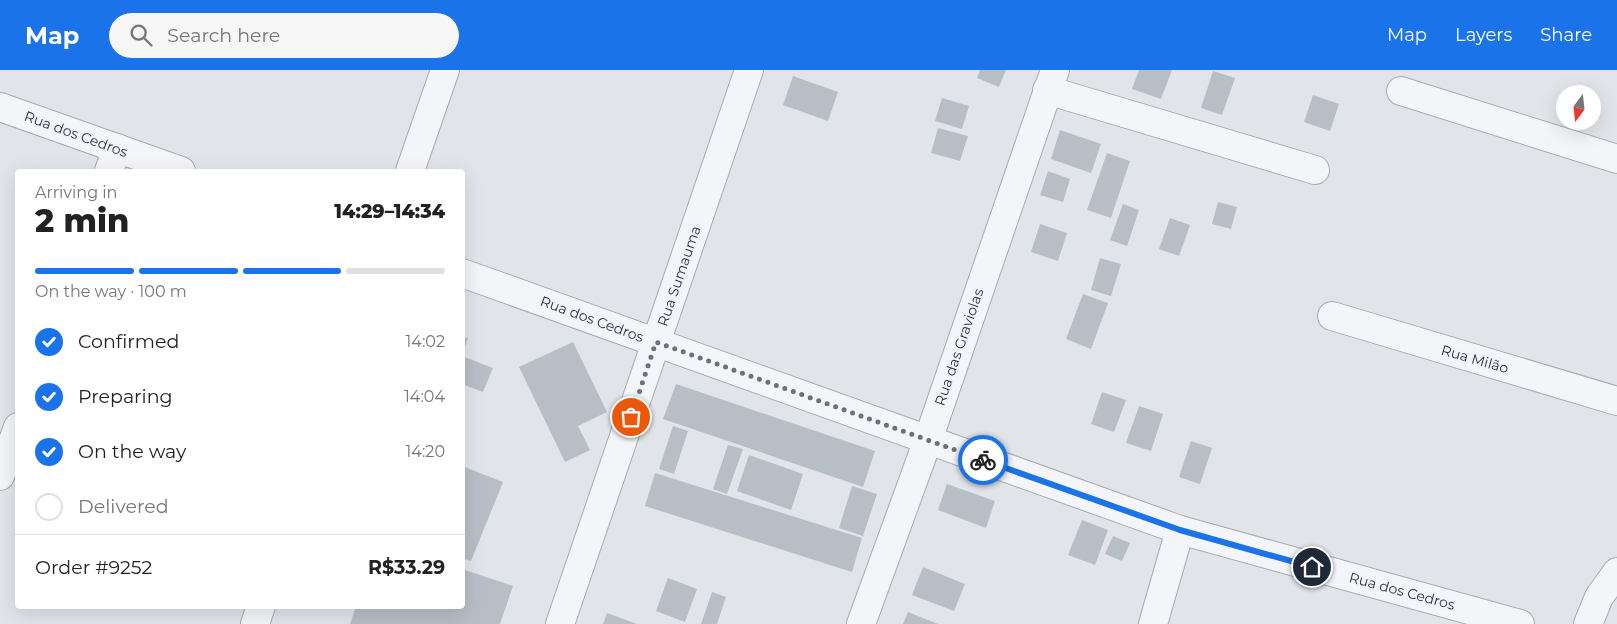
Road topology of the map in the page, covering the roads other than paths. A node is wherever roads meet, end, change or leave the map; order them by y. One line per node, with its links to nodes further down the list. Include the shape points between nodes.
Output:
1 (445, 70): 9 (street)
2 (749, 70): 13 (street, Rua Sumauma)
3 (1051, 80): 10 (street); 16 (street, Rua das Graviolas)
4 (1401, 91): 6 (street)
5 (0, 107): 7 (street, Rua dos Cedros)
6 (1617, 159)
7 (113, 160): 8 (street, Rua dos Cedros)
8 (169, 169)
9 (411, 169)
10 (1315, 170)
11 (465, 274): 13 (street, Rua dos Cedros)
12 (1332, 316): 14 (street, Rua Milão)
13 (656, 342): 16 (street, Rua dos Cedros); 22 (street, Rua Sumauma)
14 (1617, 401)
15 (15, 435): 17 (street)
16 (928, 440): 18 (street, Rua dos Cedros); 23 (street, Rua das Graviolas)
17 (0, 476)
18 (1180, 530): 24 (street); 25 (street, Rua dos Cedros)
19 (1617, 572): 26 (street, via 1599,597)
20 (260, 609): 21 (street)
21 (255, 624)
22 (560, 624)
23 (862, 624)
24 (1153, 624)
25 (1520, 624)
26 (1588, 624)

